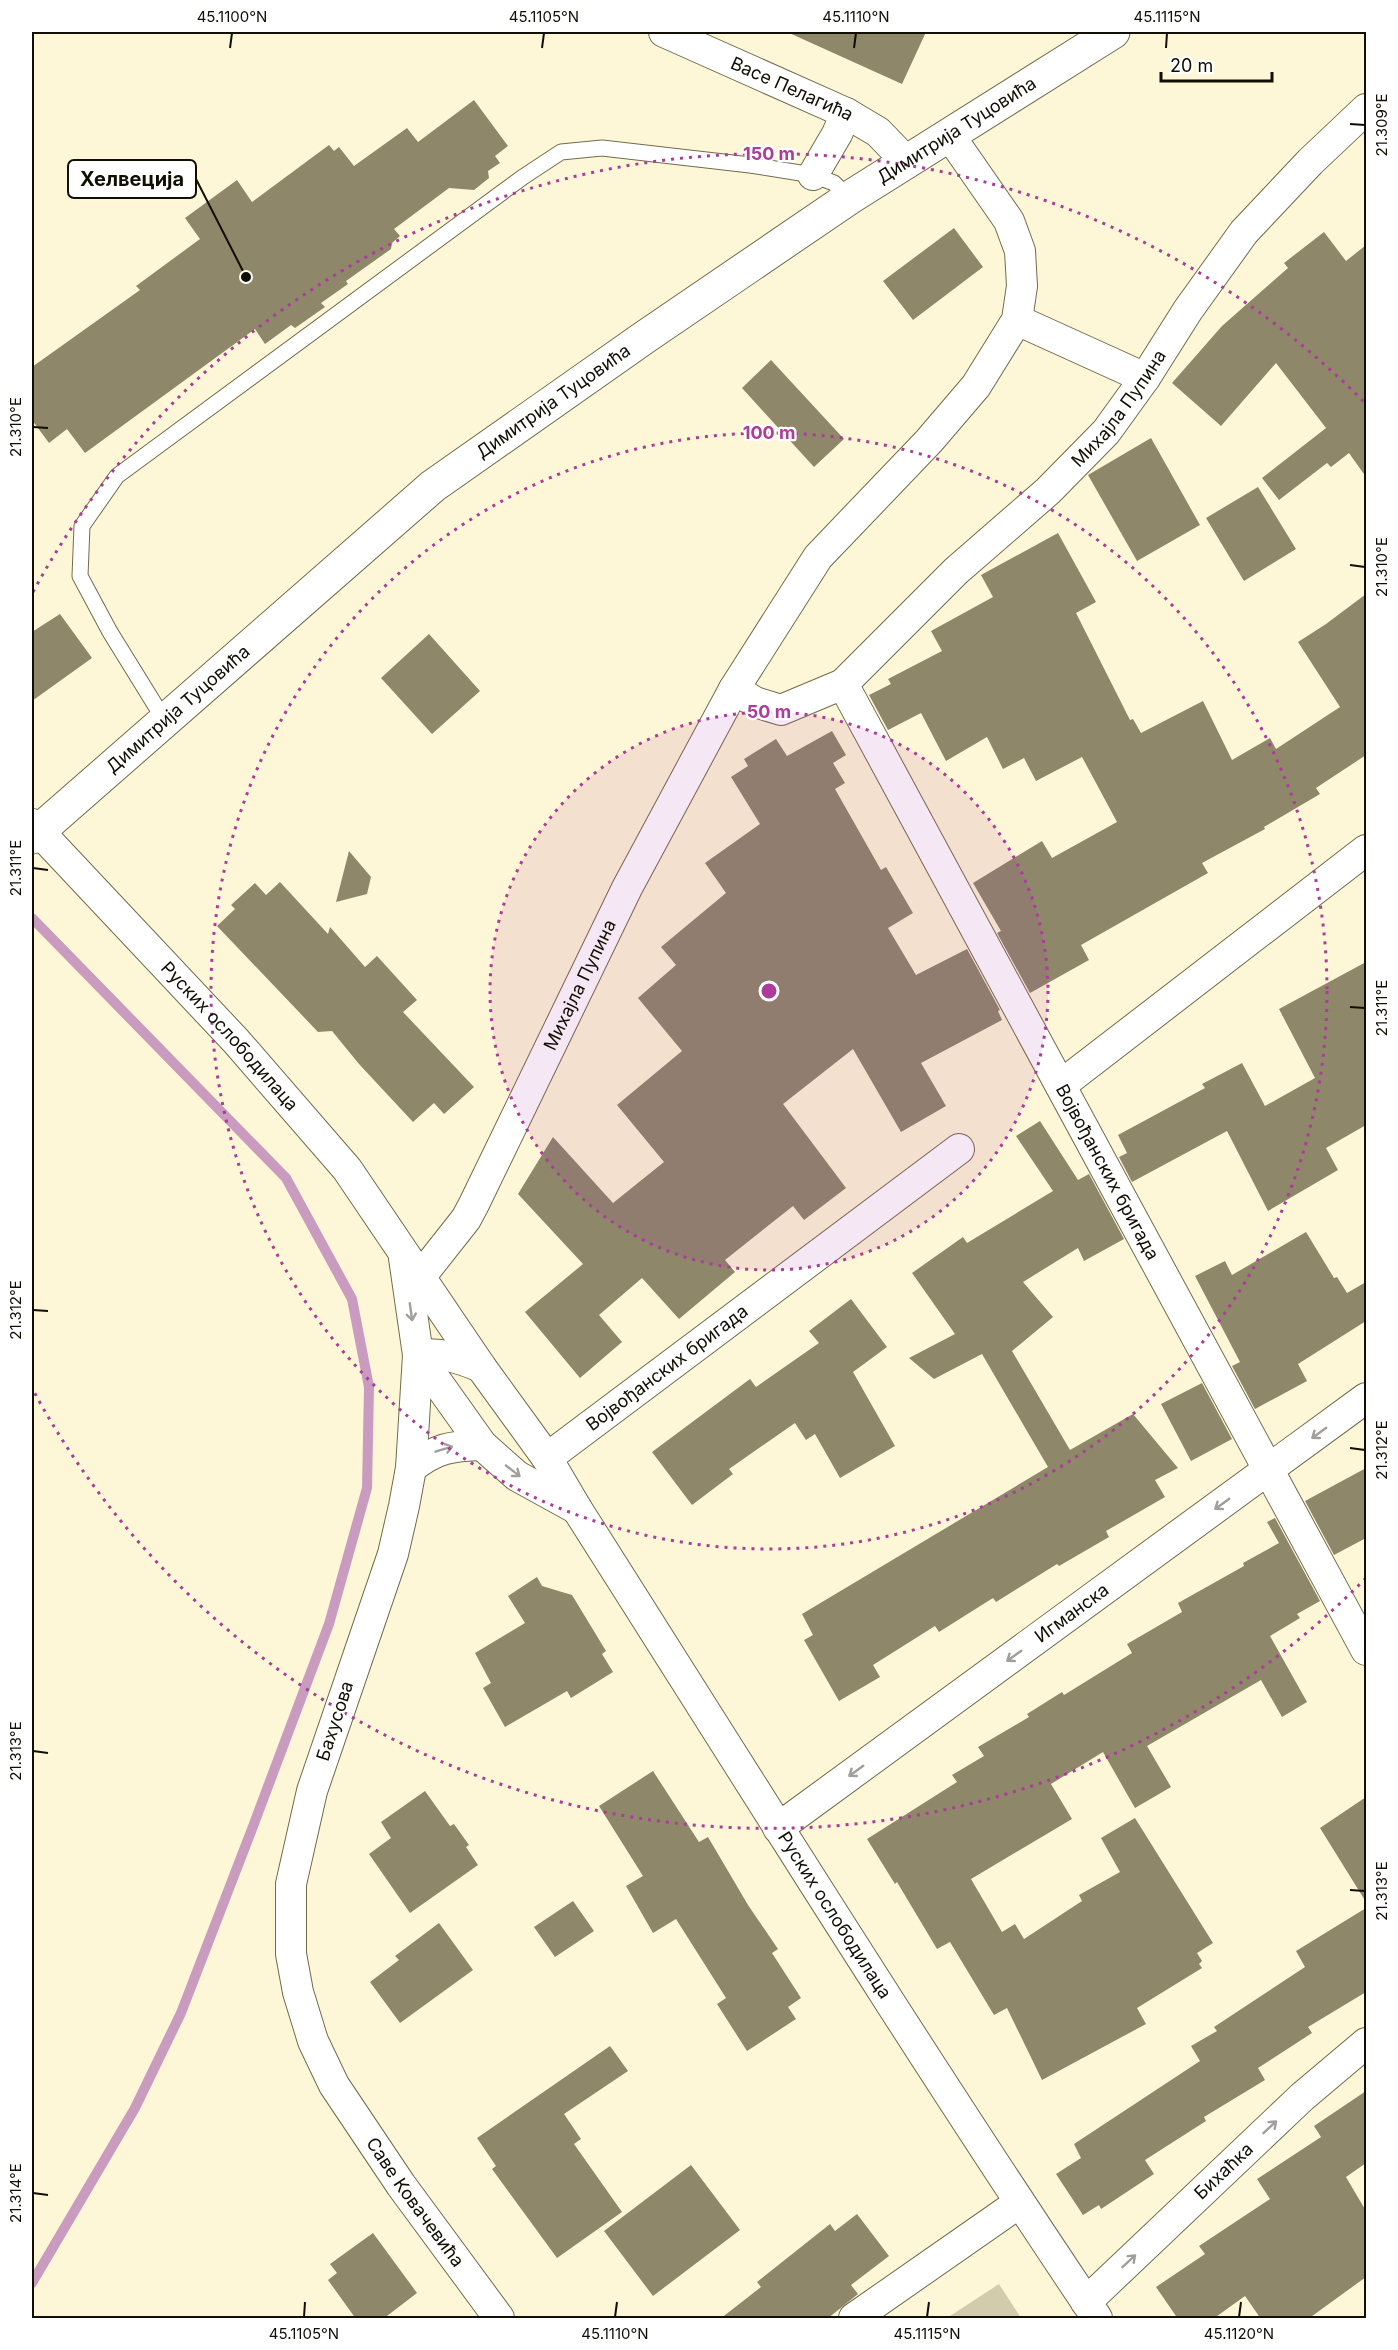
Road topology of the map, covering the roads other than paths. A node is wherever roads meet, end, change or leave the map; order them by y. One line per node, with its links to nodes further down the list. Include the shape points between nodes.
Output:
1 (664, 32): 4 (street, Васе Пелагића)
2 (1113, 32): 5 (street, Димитрија Туцовића)
3 (1366, 109): 10 (street, Михајла Пупина, via 1244,232 1188,310)
4 (846, 113): 6 (street, Васе Пелагића, via 878,132); 7 (street)
5 (950, 135): 6 (street, Димитрија Туцовића); 9 (street, Михајла Пупина, via 1015,235 1022,286)
6 (908, 162): 8 (street, Димитрија Туцовића)
7 (813, 175): 8 (lane, via 834,183); 13 (lane, via 602,148 561,152 117,476 82,526 80,576)
8 (849, 198): 13 (street, Димитрија Туцовића, via 433,486)
9 (1017, 320): 10 (street); 12 (street, Михајла Пупина, via 976,386 818,557)
10 (1132, 373): 11 (street, Михајла Пупина, via 1106,432 1048,491 956,571)
11 (843, 684): 12 (street, Михајла Пупина, via 781,710 755,702); 16 (street)
12 (734, 689): 18 (street, Михајла Пупина, via 627,888 466,1219)
13 (165, 721): 14 (street, Димитрија Туцовића)
14 (34, 830): 18 (street, Руских ослободилаца, via 236,1041 347,1169)
15 (1366, 850): 16 (street, Војвођанских бригада)
16 (1061, 1085): 25 (street, Војвођанских бригада)
17 (959, 1149): 23 (street, Војвођанских бригада)
18 (412, 1265): 19 (street, Руских ослободилаца, one-way to 19); 20 (street, Руских ослободилаца)
19 (418, 1355): 20 (street, via 453,1355); 22 (street, Руских ослободилаца); 24 (street, Бахусова)
20 (482, 1367): 23 (street, Руских ослободилаца)
21 (1366, 1398): 25 (street, Игманска, one-way to 25)
22 (482, 1444): 24 (street, one-way to 22, via 429,1454 451,1446); 26 (street, Руских ослободилаца, one-way to 26, via 517,1476)
23 (547, 1458): 26 (street, Руских ослободилаца)
24 (411, 1468): 30 (street, Бахусова, via 393,1554 312,1791 291,1884 291,1954 298,1992 313,2042)
25 (1270, 1470): 27 (street, Војвођанских бригада); 28 (street, Игманска, one-way to 28)
26 (577, 1509): 28 (street, Руских ослободилаца)
27 (1366, 1650)
28 (778, 1828): 31 (street, Руских ослободилаца)
29 (1366, 2043): 32 (street, Бихаћка, one-way to 29, via 1302,2097)
30 (334, 2085): 33 (street, Саве Ковачевића, via 400,2185)
31 (1019, 2203): 32 (street, Руских ослободилаца); 34 (street)
32 (1092, 2310)
33 (500, 2319)
34 (854, 2319)

